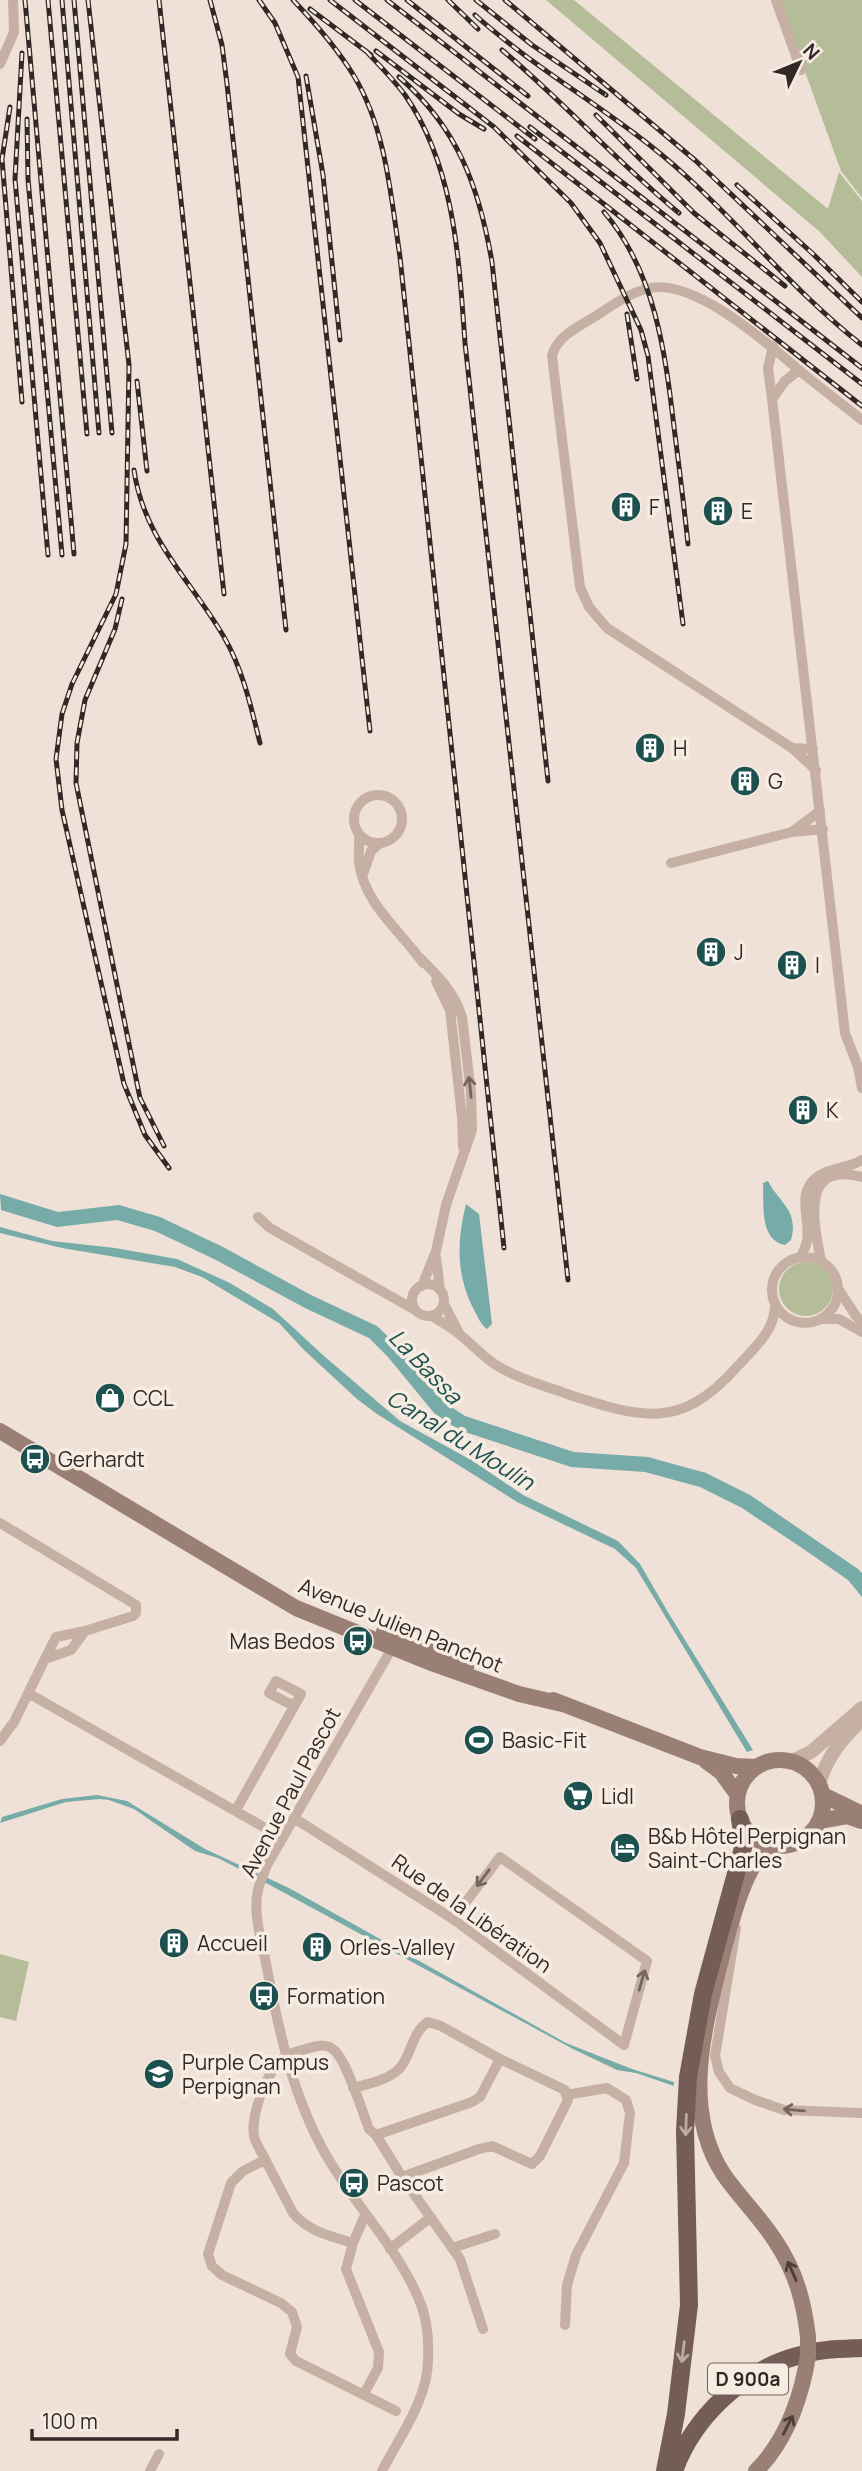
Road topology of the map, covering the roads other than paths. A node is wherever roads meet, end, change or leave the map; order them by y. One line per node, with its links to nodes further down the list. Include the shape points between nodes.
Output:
1 (13, 0): 3 (street, via 14,33)
2 (776, 0): 4 (street)
3 (0, 64)
4 (801, 70)
5 (773, 346): 6 (street); 7 (street, via 768,368); 9 (street, via 743,323 690,295 647,288 561,339 552,356 580,587 589,607 607,628)
6 (799, 370): 7 (street); 8 (street)
7 (772, 399): 10 (street)
8 (862, 420)
9 (792, 748): 10 (street); 11 (street)
10 (813, 749): 11 (street)
11 (816, 769): 12 (street)
12 (820, 811): 13 (street); 14 (street)
13 (823, 830): 14 (street); 19 (street)
14 (792, 832): 17 (street)
15 (359, 834): 16 (street); 16 (street, via 354,815 361,802 376,795 390,798 399,808 400,826 392,838); 18 (street)
16 (380, 843): 18 (street, via 371,851)
17 (671, 863)
18 (362, 877): 25 (street, via 373,901 451,991 462,1017 472,1130 446,1205)
19 (845, 1033): 20 (street); 21 (street)
20 (862, 1052)
21 (862, 1088)
22 (862, 1160): 26 (street, via 822,1173 808,1186 807,1241)
23 (862, 1177): 27 (street, via 830,1177 816,1189)
24 (258, 1217): 31 (street)
25 (436, 1251): 28 (street); 30 (street)
26 (801, 1257): 27 (street); 32 (street, via 788,1261 777,1273 772,1287)
27 (821, 1261): 29 (street, via 834,1273)
28 (419, 1288): 30 (street, via 432,1285); 31 (street); 34 (street, via 412,1299)
29 (838, 1289): 36 (street, via 834,1306); 38 (street)
30 (440, 1290): 33 (street)
31 (381, 1291): 34 (street)
32 (775, 1303): 37 (street); 39 (street)
33 (444, 1304): 35 (street); 41 (street)
34 (415, 1310): 35 (street)
35 (432, 1316): 41 (street)
36 (821, 1319): 37 (street); 40 (street, via 839,1320)
37 (797, 1321): 39 (street)
38 (862, 1321)
39 (768, 1332): 41 (street, via 711,1394 674,1411 650,1414 608,1408 519,1378)
40 (862, 1332)
41 (459, 1333)
42 (2, 1432): 45 (main road, Avenue Julien Panchot, via 24,1437 61,1467 231,1568)
43 (0, 1523): 44 (street, via 136,1605 133,1616)
44 (85, 1631): 46 (street, via 71,1650); 46 (street, via 56,1637)
45 (395, 1643): 52 (main road, Avenue Julien Panchot); 59 (street, Avenue Paul Pascot)
46 (45, 1659): 47 (street)
47 (28, 1693): 51 (street); 57 (street)
48 (295, 1706): 57 (street)
49 (862, 1708): 53 (street, via 811,1752)
50 (862, 1720): 55 (street, via 824,1766)
51 (0, 1741)
52 (700, 1756): 54 (main road, Avenue Julien Panchot); 56 (main road, Avenue Julien Panchot, via 721,1772)
53 (792, 1761): 54 (main road, via 773,1760); 55 (main road, via 808,1769)
54 (756, 1767): 56 (main road)
55 (821, 1789): 58 (main road); 61 (main road)
56 (737, 1794): 60 (main road)
57 (236, 1810): 63 (street)
58 (862, 1814)
59 (294, 1818): 63 (street, Avenue Paul Pascot); 66 (street, Rue de la Libération)
60 (740, 1819): 64 (main road, via 748,1832); 90 (main road, one-way to 90, via 744,1844 703,1994 688,2077 689,2305)
61 (819, 1821): 62 (main road, via 847,1816); 64 (main road, via 801,1841)
62 (862, 1821)
63 (283, 1838): 67 (street, Avenue Paul Pascot, via 267,1865 257,1912)
64 (774, 1846): 65 (main road, via 761,1855)
65 (740, 1900): 71 (street, one-way to 65, via 784,2110 730,2088 719,2072 715,2056); 93 (main road, one-way to 65, bridge, via 787,2429 799,2400 808,2337 804,2303 793,2270 724,2175 708,2141 699,2105 710,2004)
66 (453, 1919): 66 (street, Rue de la Libération, one-way to 66, via 624,2045 647,1961 500,1857)
67 (285, 2055): 69 (street, via 323,2045 334,2050); 73 (street, via 271,2072 253,2122 254,2140); 75 (street, Avenue Paul Pascot, via 325,2153)
68 (500, 2059): 69 (street, via 428,2022 420,2027 400,2068); 70 (street); 72 (street, via 480,2097 472,2102)
69 (354, 2088): 72 (street, via 369,2129)
70 (566, 2095): 74 (street, via 568,2100 546,2145 532,2164 492,2146); 81 (street, via 607,2088 626,2100 631,2113 624,2163 576,2255 567,2285)
71 (862, 2113)
72 (376, 2134): 74 (street)
73 (265, 2160): 78 (street, via 301,2223); 85 (street, via 231,2183 208,2254 212,2266 292,2312 297,2326 290,2354 296,2361)
74 (402, 2177): 76 (street)
75 (365, 2215): 78 (street); 80 (street, Avenue Paul Pascot)
76 (431, 2217): 79 (street); 80 (street)
77 (495, 2234): 79 (street)
78 (353, 2244): 85 (street, via 346,2269 380,2363)
79 (452, 2248): 82 (street, via 460,2259)
80 (390, 2249): 89 (street, Avenue Paul Pascot, via 419,2298 429,2362 423,2391)
81 (565, 2325)
82 (483, 2329)
83 (862, 2348): 91 (main road, D 900a, via 795,2356 746,2380 705,2417 684,2446)
84 (862, 2356): 92 (main road, D 900a, via 817,2359 758,2383 712,2421)
85 (364, 2394): 86 (street)
86 (396, 2411)
87 (159, 2454): 88 (street)
88 (150, 2471)
89 (382, 2471)
90 (665, 2471)
91 (674, 2471)
92 (683, 2471)
93 (756, 2471)

